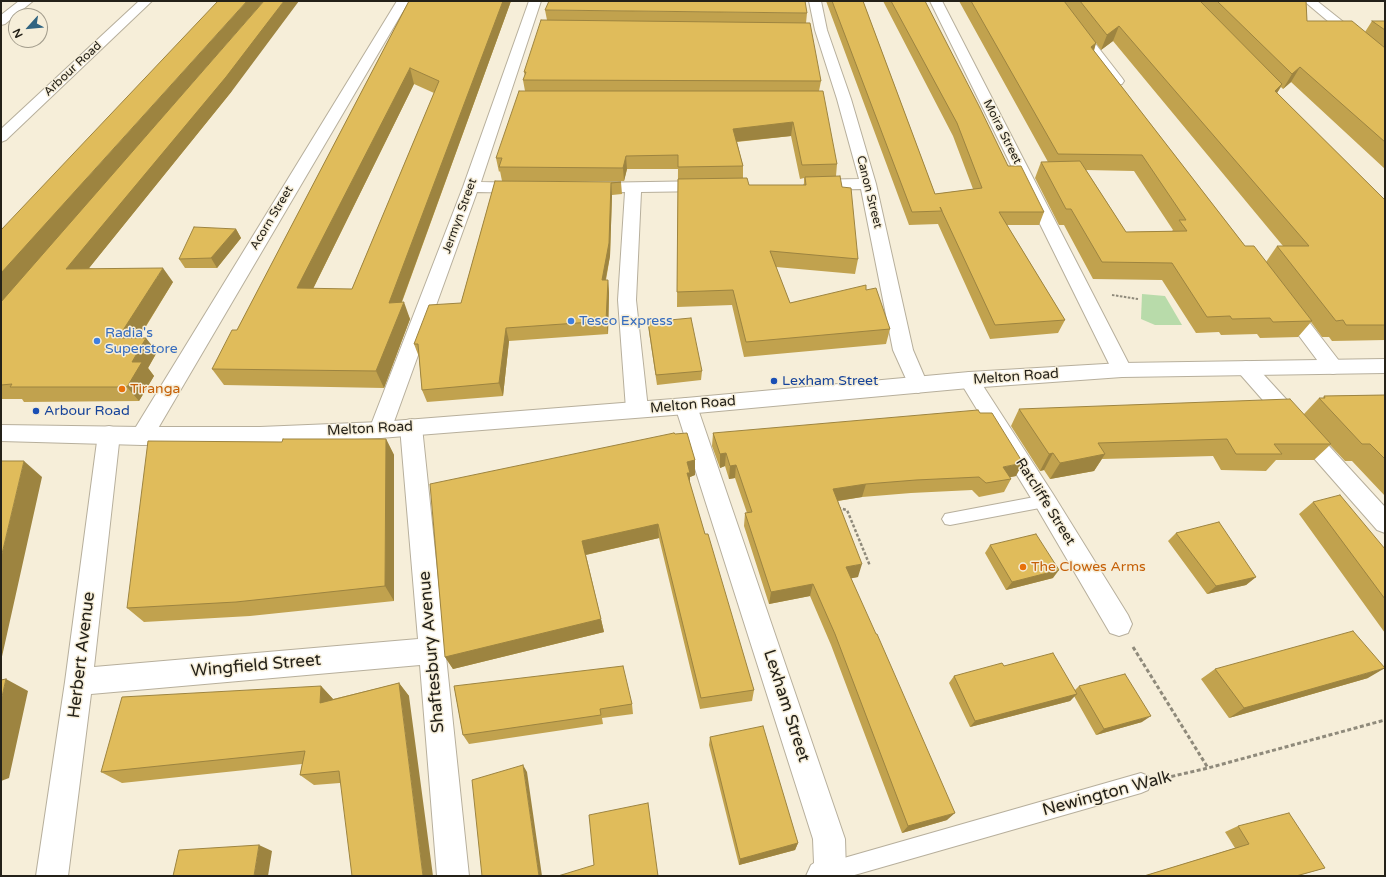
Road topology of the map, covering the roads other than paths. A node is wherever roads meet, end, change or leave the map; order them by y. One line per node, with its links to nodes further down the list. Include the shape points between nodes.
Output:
1 (27, 1): 9 (street)
2 (146, 1): 12 (street, Arbour Road)
3 (403, 1): 33 (street, Acorn Street)
4 (535, 1): 16 (street, Jermyn Street, via 533,28 509,98)
5 (815, 1): 13 (street, Canon Street, via 813,29)
6 (936, 1): 24 (street, Moira Street)
7 (1056, 1): 11 (street)
8 (1310, 1): 10 (street)
9 (1, 21)
10 (1385, 62)
11 (1128, 96)
12 (1, 137)
13 (868, 184): 14 (street); 26 (street, Canon Street, via 903,350)
14 (798, 185)
15 (719, 186): 19 (street)
16 (471, 188): 17 (street); 30 (street, Jermyn Street)
17 (540, 188)
18 (579, 188): 19 (street)
19 (633, 188): 28 (street, via 627,300)
20 (1276, 291): 21 (street)
21 (1333, 366): 22 (street, Melton Road); 23 (street, Melton Road)
22 (1385, 366)
23 (1246, 368): 24 (street, Melton Road); 36 (street)
24 (1122, 370): 25 (street, Melton Road)
25 (969, 380): 26 (street, Melton Road); 34 (street, Ratcliffe Street)
26 (918, 385): 27 (street, Melton Road)
27 (686, 406): 28 (street, Melton Road); 41 (street, Lexham Street, via 829,839)
28 (637, 409): 29 (street, Melton Road)
29 (411, 428): 30 (street, Melton Road); 38 (street, Shaftesbury Avenue)
30 (380, 430): 33 (street, Melton Road)
31 (1, 433): 32 (street, Melton Road)
32 (109, 434): 33 (street, Melton Road); 39 (street, Herbert Avenue)
33 (142, 436)
34 (1045, 501): 35 (lane); 37 (street, Ratcliffe Street)
35 (950, 520)
36 (1385, 523)
37 (1119, 624)
38 (432, 651): 39 (street, Wingfield Street); 43 (street, Shaftesbury Avenue)
39 (79, 682): 42 (street, Herbert Avenue)
40 (1141, 783): 41 (lane, Newington Walk)
41 (826, 874)
42 (52, 876)
43 (453, 876)

